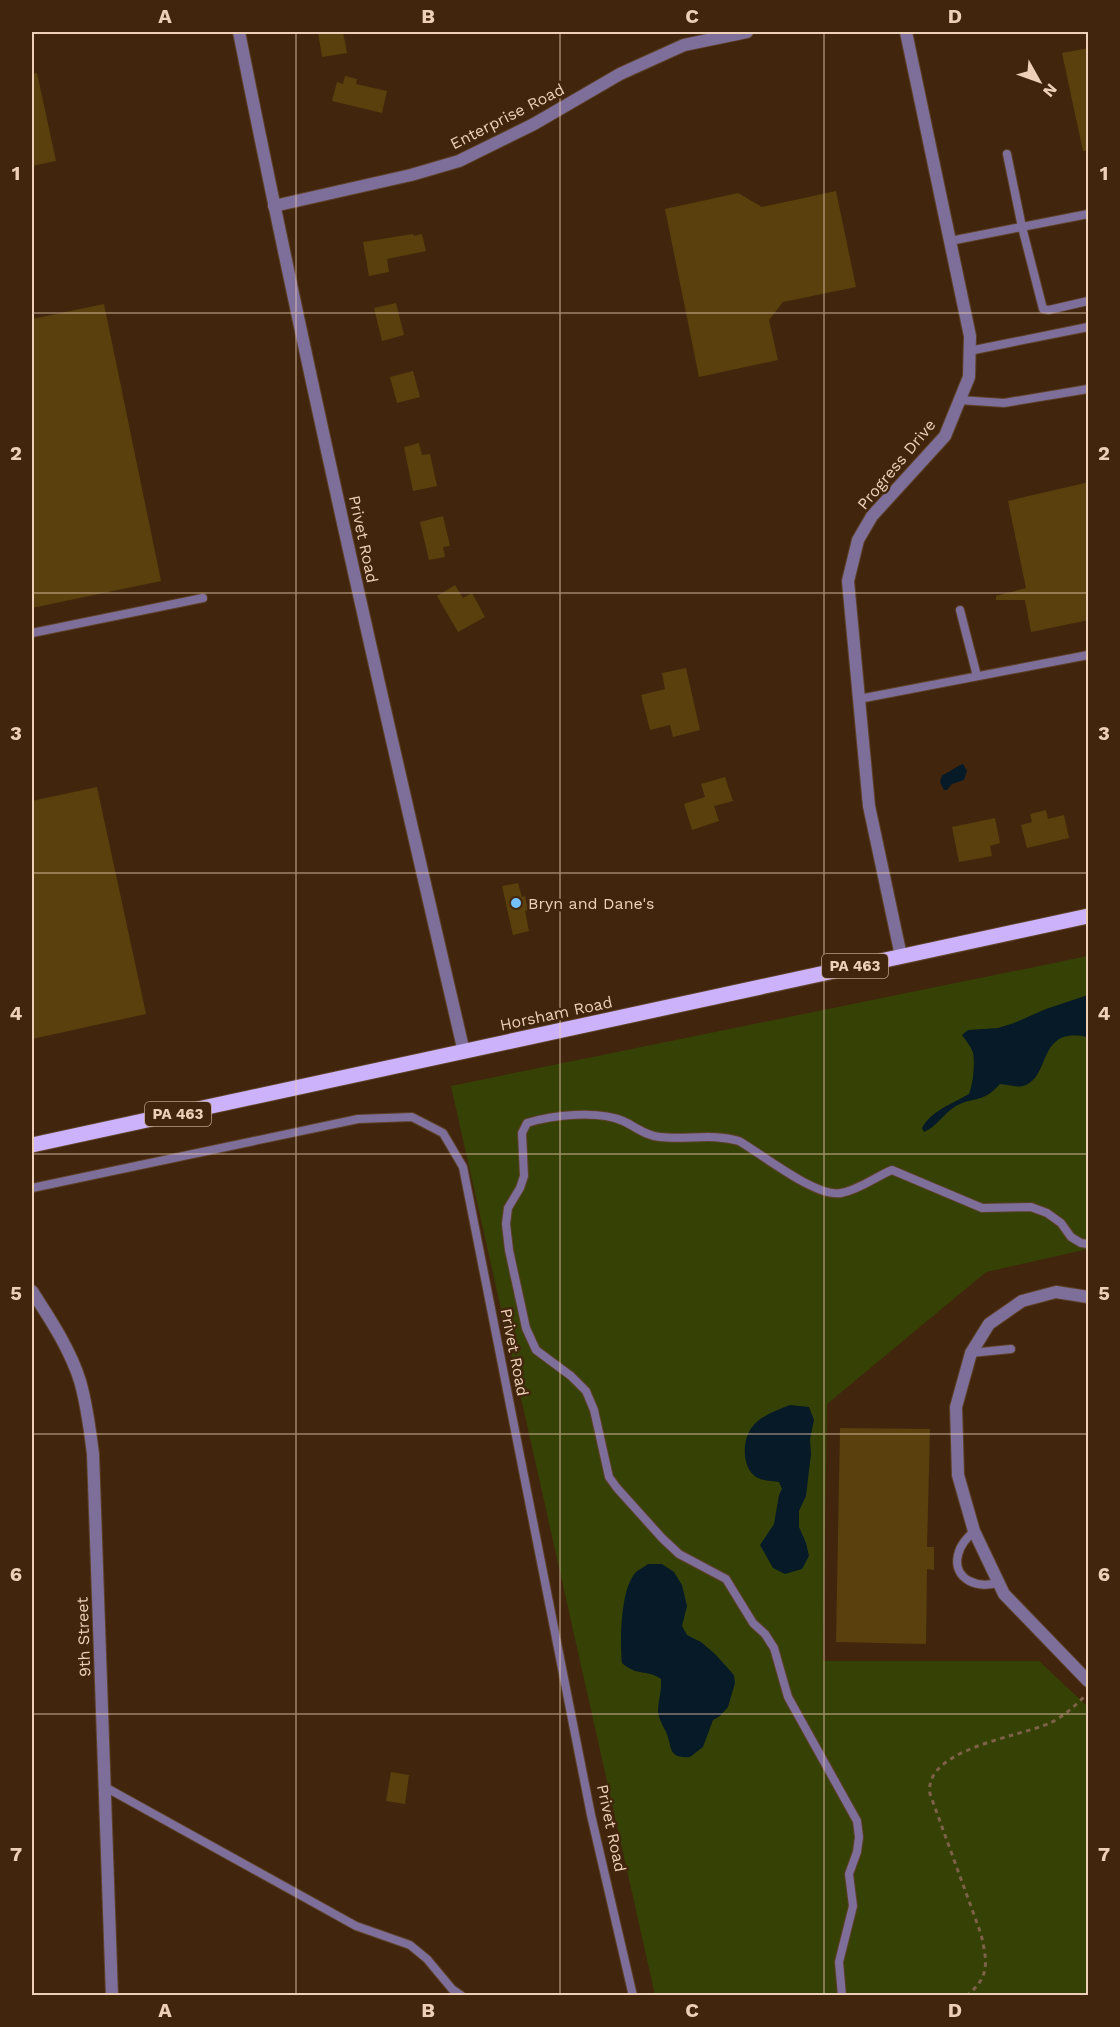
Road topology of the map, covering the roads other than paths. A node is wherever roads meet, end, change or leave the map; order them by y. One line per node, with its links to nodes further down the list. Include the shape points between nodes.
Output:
1 (239, 32): 5 (street, Privet Road)
2 (747, 32): 5 (street, Enterprise Road, via 684,45 620,74 534,124 459,161)
3 (906, 32): 8 (street, Progress Drive)
4 (1007, 154): 7 (lane)
5 (274, 206): 22 (street, Privet Road, via 378,683)
6 (1089, 214): 7 (lane)
7 (1022, 227): 8 (lane); 9 (lane, via 1043,309)
8 (950, 241): 11 (street, Progress Drive, via 970,336)
9 (1089, 301)
10 (1089, 327): 11 (lane)
11 (969, 351): 13 (street, Progress Drive, via 969,377)
12 (1089, 389): 13 (lane, via 1004,403)
13 (959, 400): 19 (street, Progress Drive, via 945,436 872,516 858,540 849,581)
14 (203, 598): 16 (lane)
15 (960, 610): 18 (lane)
16 (32, 633)
17 (1089, 655): 18 (lane)
18 (977, 676): 19 (lane)
19 (860, 699): 21 (street, Progress Drive, via 869,806)
20 (1089, 916): 21 (main road, Horsham Road / PA 463)
21 (902, 956): 22 (main road, Horsham Road / PA 463)
22 (464, 1052): 23 (main road, Horsham Road / PA 463)
23 (32, 1145)
24 (32, 1188): 36 (lane, Privet Road, via 358,1119 412,1117 443,1133 462,1167 591,1815)
25 (1089, 1244): 37 (lane, via 1071,1237 1047,1213 1031,1207 982,1208 892,1170 855,1188 831,1194 739,1141 724,1137 662,1138 608,1116 557,1116 527,1124 522,1134 524,1176 508,1208 506,1224 526,1328 536,1350 586,1390 609,1477 617,1488 679,1554 726,1579 753,1623 765,1634 774,1648 788,1698 856,1821 859,1837 849,1874 853,1906 839,1962)
26 (32, 1291): 33 (street, 9th Street, via 73,1364 90,1426)
27 (1089, 1297): 29 (street, via 1056,1292 1022,1301 989,1324)
28 (1011, 1349): 29 (lane)
29 (971, 1353): 30 (street, via 956,1407 958,1475)
30 (974, 1531): 31 (street); 31 (lane, via 957,1555 958,1568 973,1584)
31 (999, 1582): 32 (street, via 1004,1593)
32 (1089, 1681)
33 (105, 1787): 34 (street, 9th Street); 35 (lane, via 356,1926 410,1945)
34 (112, 1995)
35 (462, 1995)
36 (633, 1995)
37 (842, 1995)

